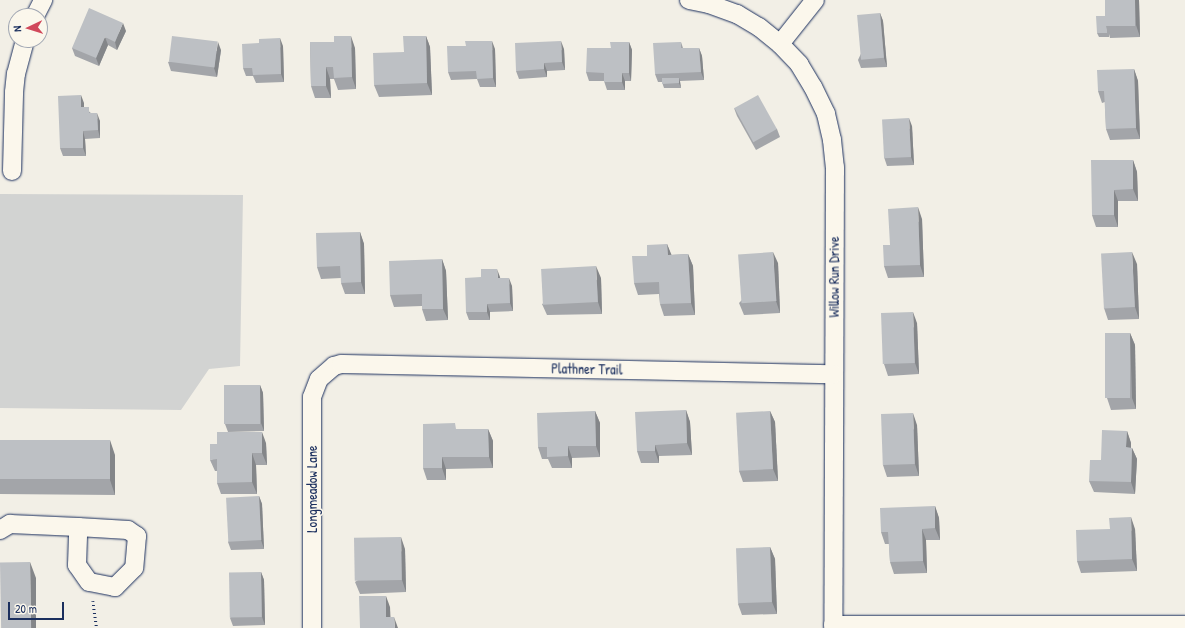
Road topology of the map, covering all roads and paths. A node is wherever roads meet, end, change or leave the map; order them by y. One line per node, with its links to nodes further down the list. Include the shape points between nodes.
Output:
1 (688, 0): 3 (street, Willow Run Drive, via 709,4 736,14 759,27)
2 (815, 0): 3 (street)
3 (780, 44): 7 (street, Willow Run Drive, via 799,64 813,87 826,114 832,140 835,167)
4 (23, 48): 5 (street, via 14,92)
5 (12, 171)
6 (341, 364): 7 (street, Plathner Trail); 14 (street, Longmeadow Lane, via 323,374 312,396)
7 (834, 374): 12 (street, Willow Run Drive)
8 (78, 527): 9 (street, via 10,524); 10 (street, via 77,564); 10 (street, via 128,530 137,536 134,568 115,587)
9 (0, 530)
10 (90, 582): 13 (path)
11 (1185, 625): 12 (street)
12 (833, 626)
13 (97, 628)
14 (312, 628)

